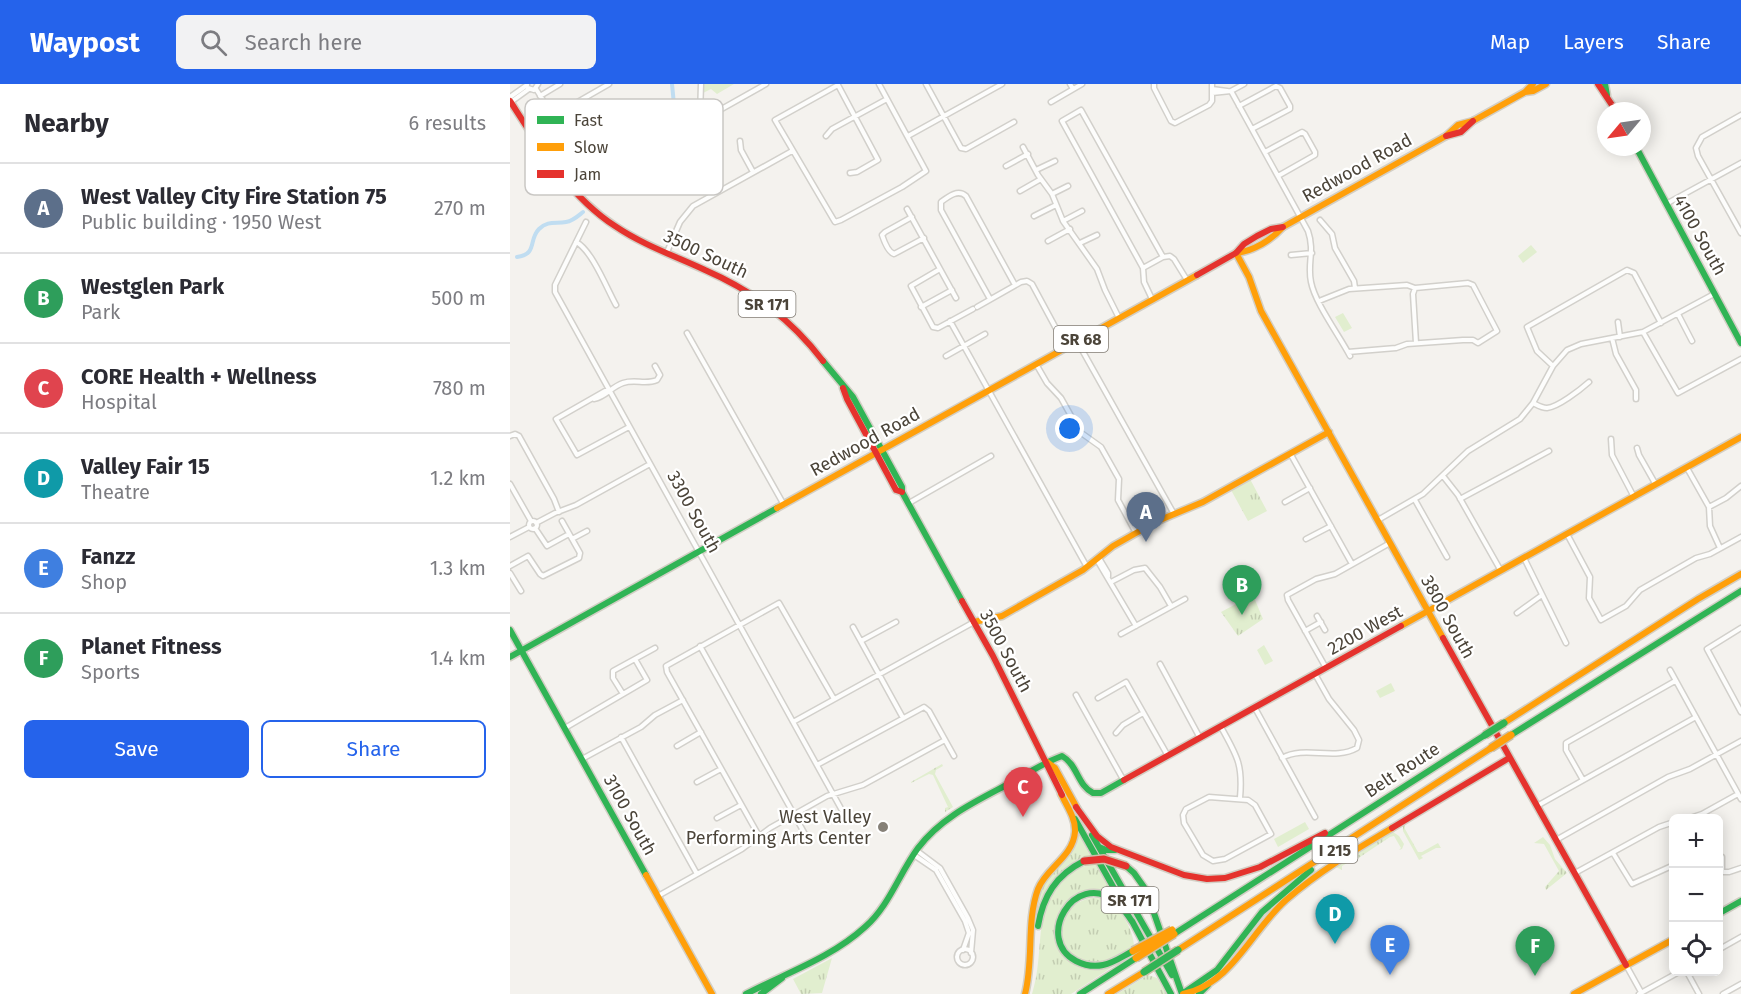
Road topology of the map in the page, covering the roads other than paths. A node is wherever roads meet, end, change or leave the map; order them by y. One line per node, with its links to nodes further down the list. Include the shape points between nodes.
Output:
1 (538, 84): 20 (street)
2 (560, 84): 27 (street)
3 (596, 84): 23 (street)
4 (609, 84): 23 (street)
5 (701, 84): 30 (street)
6 (766, 84): 36 (street)
7 (879, 84): 31 (street)
8 (926, 84): 38 (street)
9 (1002, 84): 38 (street)
10 (1070, 84): 21 (street)
11 (1082, 84): 21 (street)
12 (1244, 84): 24 (street)
13 (1533, 84): 25 (main road, Redwood Road / SR 68)
14 (1546, 84): 25 (main road, Redwood Road / SR 68)
15 (1598, 84): 26 (main road)
16 (1605, 84): 26 (main road)
17 (838, 85): 37 (street); 47 (street, via 775,120)
18 (528, 86): 20 (street); 32 (street)
19 (1154, 86): 22 (street, via 1175,123 1209,105)
20 (536, 89): 27 (street)
21 (1073, 89): 33 (street)
22 (1212, 89): 24 (street)
23 (599, 90): 29 (street)
24 (1231, 91): 35 (street)
25 (1525, 92): 72 (main road, Redwood Road / SR 68, via 1473,121 1467,120 1446,136)
26 (1607, 95): 34 (main road)
27 (540, 96): 28 (street)
28 (542, 99)
29 (583, 99)
30 (700, 99)
31 (887, 99): 37 (street); 44 (street)
32 (510, 100): 41 (main road, 3500 South / SR 171)
33 (1051, 102)
34 (1611, 102)
35 (1239, 106): 42 (street); 42 (street, via 1276,86 1280,88 1290,109)
36 (723, 108)
37 (856, 116): 43 (street); 56 (street, via 878,160)
38 (944, 116): 40 (street, via 961,148 966,149); 44 (street)
39 (1741, 116): 59 (street, via 1705,136 1697,146)
40 (1014, 122)
41 (525, 123)
42 (1252, 129): 48 (street)
43 (826, 136)
44 (908, 136): 47 (street, via 926,171 835,222)
45 (740, 141): 55 (street)
46 (1023, 147): 49 (street)
47 (792, 151): 55 (street)
48 (1265, 152): 57 (street); 57 (street, via 1302,132 1316,152)
49 (1028, 154): 53 (street); 54 (street)
50 (1641, 156): 66 (main road, 4100 South)
51 (1055, 160): 54 (street)
52 (1741, 163): 59 (street)
53 (1006, 166)
54 (1036, 170): 58 (street)
55 (753, 172): 61 (street)
56 (850, 173)
57 (1278, 176): 72 (street)
58 (1041, 179): 62 (street); 65 (street)
59 (1711, 179): 66 (street); 77 (street)
60 (1068, 186): 65 (street)
61 (723, 189)
62 (1020, 191)
63 (578, 195): 83 (main road, 3500 South / SR 171, via 595,212 628,234)
64 (712, 195): 83 (street, via 693,206 680,222)
65 (1052, 195): 67 (street)
66 (1666, 204): 95 (main road, 4100 South)
67 (1056, 205): 70 (street); 74 (street)
68 (907, 209): 71 (street)
69 (1082, 211): 74 (street)
70 (1034, 216)
71 (912, 217): 79 (street); 79 (street, via 882,235 893,254)
72 (1301, 217): 84 (main road, Redwood Road / SR 68, via 1275,227 1239,247); 85 (street)
73 (1320, 220): 92 (street, via 1330,231)
74 (1063, 221): 76 (street)
75 (586, 222): 81 (street, 3300 South)
76 (1070, 229): 80 (street); 82 (street)
77 (1741, 233)
78 (1096, 235): 82 (street)
79 (924, 238): 89 (street)
80 (1048, 241)
81 (576, 242): 100 (street, via 589,255); 125 (street, 3300 South, via 554,290)
82 (1080, 243): 103 (street, via 1097,269)
83 (667, 252): 135 (main road, 3500 South / SR 171, via 730,280 774,309 814,348 843,387)
84 (1236, 253): 90 (main road, Redwood Road / SR 68); 129 (main road, 3800 South, via 1261,311)
85 (1312, 253): 86 (street); 99 (street, via 1310,279)
86 (1291, 255)
87 (1163, 257): 88 (street); 88 (street, via 1081,110 1062,121); 90 (street, via 1172,257)
88 (1143, 268): 98 (street, via 1143,282)
89 (940, 269): 94 (street); 101 (street, via 911,286)
90 (1187, 280): 98 (main road, Redwood Road / SR 68)
91 (1015, 285): 97 (street); 97 (street, via 964,194 956,193 940,204 941,210); 117 (street, via 1024,281 1032,285)
92 (1355, 288): 93 (street); 99 (street)
93 (1415, 288): 115 (street); 115 (street, via 1471,283 1497,332 1478,343 1463,340)
94 (952, 290): 96 (street); 101 (street)
95 (1715, 294): 102 (street); 112 (main road, 4100 South)
96 (957, 298)
97 (990, 299): 104 (street)
98 (1152, 299): 103 (main road, Redwood Road / SR 68)
99 (1319, 301): 115 (street, via 1349,354)
100 (616, 305)
101 (921, 307): 104 (street, via 934,328)
102 (1678, 314): 106 (street); 114 (street)
103 (1119, 318): 113 (main road, Redwood Road / SR 68)
104 (951, 321): 116 (street)
105 (1618, 322): 110 (street)
106 (1661, 323): 107 (street); 122 (street, via 1635,273 1627,270 1527,327 1537,351)
107 (1644, 332): 110 (street); 119 (street, via 1678,393)
108 (687, 333): 150 (street)
109 (985, 334): 116 (street)
110 (1620, 337): 111 (street)
111 (1612, 338): 122 (street, via 1573,347); 126 (street, via 1616,354 1636,390)
112 (1741, 339)
113 (1077, 341): 117 (main road, Redwood Road / SR 68); 153 (street)
114 (1692, 341)
115 (1416, 344)
116 (964, 346): 118 (street); 124 (street)
117 (1066, 347): 120 (main road, Redwood Road / SR 68)
118 (946, 356)
119 (1741, 359)
120 (1036, 364): 124 (main road, Redwood Road / SR 68); 162 (street, via 1080,432 1100,445 1119,479 1118,500)
121 (655, 366): 125 (street, via 660,375 655,381 624,383)
122 (1552, 366): 127 (street)
123 (1589, 382): 127 (street, via 1549,408)
124 (989, 390): 135 (main road, Redwood Road / SR 68); 176 (street)
125 (609, 391): 128 (street, 3300 South); 128 (street, via 556,419 577,456)
126 (1636, 399)
127 (1533, 403): 140 (street, via 1520,419 1468,451)
128 (629, 427): 138 (street, 3300 South)
129 (1329, 432): 136 (main road); 154 (main road, 3800 South)
130 (510, 436): 152 (street, via 519,436)
131 (1741, 437): 139 (main road, 2200 West)
132 (1611, 439): 145 (street, via 1612,454)
133 (1637, 448): 142 (street)
134 (1549, 451): 147 (street)
135 (879, 452): 149 (main road, 3500 South / SR 171, via 896,490 902,492); 150 (main road, Redwood Road / SR 68)
136 (1290, 453): 144 (street); 153 (main road)
137 (991, 456): 149 (street)
138 (650, 464): 152 (street); 170 (street, 3300 South)
139 (1687, 468): 142 (main road, 2200 West); 151 (street)
140 (1443, 476): 146 (street); 147 (street)
141 (510, 484): 155 (street)
142 (1656, 485): 145 (main road, 2200 West)
143 (1741, 486): 151 (street)
144 (1310, 489): 148 (street); 158 (street)
145 (1634, 497): 163 (main road, 2200 West)
146 (1415, 499): 154 (street); 171 (street)
147 (1460, 499): 177 (street)
148 (1285, 502)
149 (908, 504): 190 (main road, 3500 South / SR 171)
150 (784, 505): 170 (main road, Redwood Road / SR 68)
151 (1709, 507): 169 (street, via 1711,531)
152 (559, 512): 157 (street)
153 (1174, 514): 162 (main road)
154 (1378, 520): 168 (main road, 3800 South)
155 (531, 521): 157 (street); 159 (street)
156 (562, 521): 165 (street)
157 (536, 523): 160 (street)
158 (1331, 526): 167 (street); 174 (street)
159 (529, 527): 160 (street); 164 (street)
160 (535, 528): 165 (street, via 547,546)
161 (587, 531): 165 (street)
162 (1136, 533): 173 (main road)
163 (1567, 534): 169 (street, via 1590,577 1589,598 1601,620 1626,606 1640,590); 172 (main road, 2200 West)
164 (510, 537)
165 (571, 537): 175 (street, via 580,556 543,576 529,556)
166 (1741, 537): 169 (street)
167 (1306, 539)
168 (1390, 543): 174 (street); 186 (main road, 3800 South)
169 (1720, 548)
170 (699, 552): 192 (street, 3300 South); 204 (main road, Redwood Road / SR 68)
171 (1446, 557)
172 (1524, 558): 177 (main road, 2200 West); 183 (street)
173 (1098, 559): 176 (main road); 180 (street)
174 (1352, 564): 198 (street, via 1287,595)
175 (510, 566)
176 (1087, 568): 190 (main road, via 1002,616)
177 (1501, 571): 186 (main road, 2200 West)
178 (510, 573): 181 (street)
179 (1741, 574): 252 (main road, Belt Route / I 215, bridge)
180 (1111, 582): 185 (street, via 1145,568); 193 (street)
181 (520, 591)
182 (1741, 591): 258 (main road, Belt Route / I 215, bridge)
183 (1542, 595): 187 (street); 201 (street)
184 (1185, 599): 185 (street)
185 (1171, 606): 193 (street)
186 (1428, 612): 208 (main road, 2200 West); 237 (main road, 3800 South)
187 (1517, 613)
188 (1317, 616): 191 (street)
189 (896, 622): 200 (street)
190 (974, 622): 210 (street); 239 (main road, 3500 South / SR 171)
191 (1321, 622): 197 (street); 198 (street)
192 (739, 624): 202 (street); 217 (street, via 779,603); 223 (street, 3300 South)
193 (1136, 626): 199 (street)
194 (853, 627): 200 (street)
195 (1741, 628): 219 (street, via 1707,649)
196 (510, 630): 204 (main road, 3100 South)
197 (1326, 630)
198 (1305, 632): 208 (street)
199 (1121, 634)
200 (861, 641): 210 (street)
201 (1566, 643)
202 (700, 646): 216 (street, via 666,666); 255 (street)
203 (655, 648): 206 (street)
204 (522, 651): 205 (main road, Redwood Road / SR 68); 225 (main road, 3100 South)
205 (510, 657)
206 (635, 659): 213 (street, via 613,671); 213 (street, via 647,680)
207 (1160, 664): 229 (street)
208 (1326, 668): 211 (main road, 2200 West)
209 (1670, 670): 212 (street)
210 (879, 674): 217 (street); 222 (street)
211 (1315, 674): 218 (main road, 2200 West); 236 (street, via 1354,730 1359,740 1357,748 1347,753 1294,753)
212 (1676, 681): 221 (street); 242 (street, via 1565,745)
213 (623, 694): 225 (street)
214 (1076, 695): 243 (street)
215 (1098, 698): 220 (street, via 1126,682)
216 (682, 699): 226 (street); 228 (street)
217 (834, 699): 223 (street)
218 (1255, 708): 224 (main road, 2200 West); 236 (street)
219 (1741, 712)
220 (1143, 714): 227 (street); 235 (street)
221 (1696, 717): 233 (street); 242 (street)
222 (903, 718): 230 (street, via 925,707); 240 (street)
223 (793, 722): 240 (street, 3300 South)
224 (1221, 727): 229 (main road, 2200 West); 248 (street, via 1240,766)
225 (565, 728): 238 (main road, 3100 South)
226 (701, 732): 232 (street); 241 (street)
227 (1116, 733)
228 (621, 737): 238 (street); 271 (street)
229 (1200, 738): 235 (main road, 2200 West)
230 (945, 740): 234 (street); 245 (street, via 863,785)
231 (1741, 741): 233 (street)
232 (677, 746)
233 (1716, 754): 247 (street); 262 (street)
234 (954, 756)
235 (1168, 756): 243 (main road, 2200 West)
236 (1282, 758): 256 (street)
237 (1509, 758): 250 (main road, 3800 South); 287 (main road, via 1299,890 1266,918 1227,969)
238 (582, 759): 272 (main road, 3100 South)
239 (1047, 762): 243 (main road, 2200 West, via 1066,757 1085,789 1093,794); 246 (main road, 3500 South / SR 171); 251 (main road, 3500 South / SR 171, via 1055,768); 265 (main road, via 952,815)
240 (818, 765): 245 (street, 3300 South)
241 (721, 769): 244 (street); 249 (street)
242 (1583, 780): 250 (street)
243 (1124, 781)
244 (697, 782)
245 (833, 794): 253 (street, 3300 South); 255 (street)
246 (1061, 794): 275 (main road, 3500 South / SR 171); 292 (main road, via 1074,822 1075,835 1069,849 1039,886)
247 (1740, 796): 254 (street)
248 (1240, 798): 248 (street, via 1209,798 1185,810 1184,823 1210,860 1221,861 1271,834 1252,802)
249 (741, 805): 257 (street); 260 (street)
250 (1536, 806): 262 (main road, 3800 South)
251 (1076, 807): 263 (main road, 3500 South / SR 171); 264 (main road, via 1098,838)
252 (1364, 812): 264 (main road, via 1260,867 1228,878 1189,876); 281 (main road, Belt Route / I 215, bridge)
253 (844, 814)
254 (1702, 814)
255 (794, 815): 260 (street); 261 (street)
256 (1315, 817)
257 (717, 818)
258 (1379, 821): 294 (main road, Belt Route / I 215, bridge); 296 (main road, via 1282,893 1256,918 1217,970)
259 (1669, 824): 266 (street)
260 (759, 836): 271 (street)
261 (806, 836)
262 (1555, 840): 270 (main road, 3800 South)
263 (1099, 847): 264 (main road); 296 (main road, 3500 South / SR 171)
264 (1124, 851)
265 (915, 853): 279 (street, via 936,870 965,921 969,933); 280 (street, via 940,868 968,918 973,933); 283 (main road, via 884,906 864,928)
266 (1613, 853): 267 (street, via 1632,884); 270 (street)
267 (1669, 867)
268 (1741, 868): 269 (street)
269 (1723, 871)
270 (1574, 873): 282 (main road, 3800 South)
271 (697, 874): 272 (street)
272 (658, 896): 289 (main road, 3100 South)
273 (1741, 901): 274 (main road)
274 (1723, 912)
275 (1133, 923): 281 (main road, via 1113,900 1092,894 1067,906 1058,930 1065,951 1083,965 1103,965); 295 (main road, 3500 South / SR 171)
276 (1741, 937): 278 (street)
277 (1669, 944): 282 (main road)
278 (1723, 948)
279 (963, 950): 280 (street); 280 (street, via 957,958 962,964 970,962)
280 (971, 953)
281 (1135, 955): 293 (main road, Belt Route / I 215)
282 (1626, 965): 288 (street, 3800 South); 298 (main road)
283 (786, 975): 290 (main road); 291 (main road)
284 (1672, 976): 288 (street)
285 (1689, 976): 299 (street)
286 (1741, 984): 300 (street)
287 (1208, 985): 296 (main road); 297 (main road)
288 (1640, 993)
289 (712, 994)
290 (746, 994)
291 (761, 994)
292 (1027, 994): 296 (main road, bridge, via 1043,900 1070,868 1084,861 1104,859 1126,866 1148,891)
293 (1080, 994)
294 (1108, 994)
295 (1171, 994)
296 (1183, 994)
297 (1199, 994)
298 (1574, 994)
299 (1699, 994)
300 (1723, 994)

